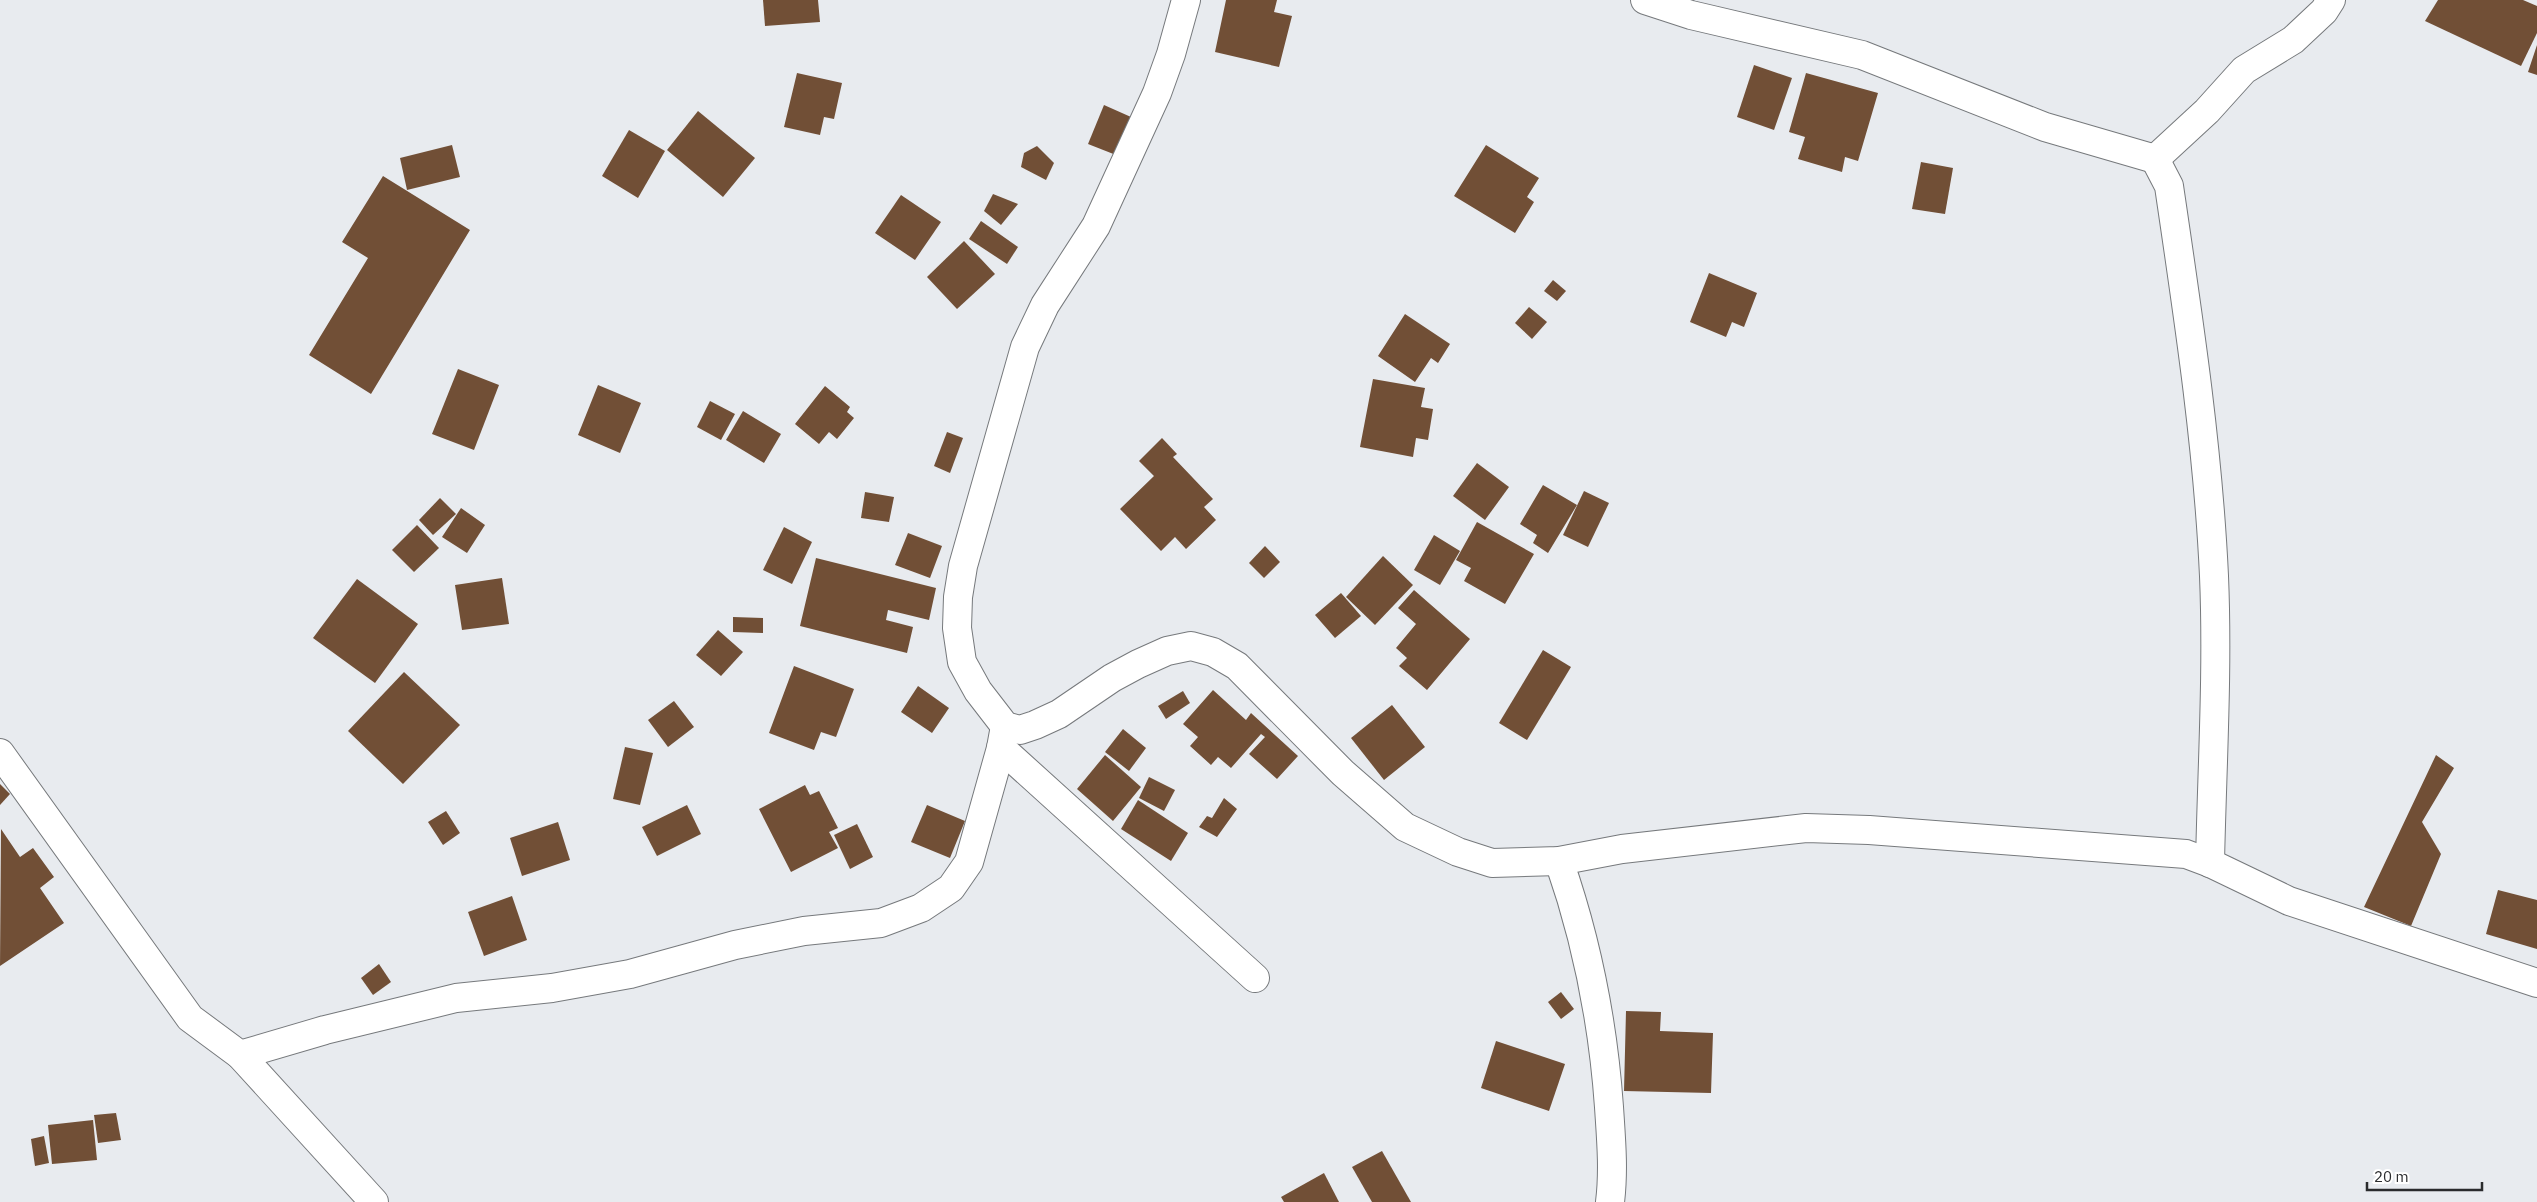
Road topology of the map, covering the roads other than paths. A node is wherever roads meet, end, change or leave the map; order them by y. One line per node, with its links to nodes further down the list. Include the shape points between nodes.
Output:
1 (1186, 0): 5 (street, via 1157,93 1096,226 1045,305 1025,347 963,566 957,628 962,662)
2 (1644, 0): 4 (street, via 1691,15 1862,55 2045,127)
3 (2331, 0): 4 (street, via 2324,11 2293,40 2244,70 2207,111)
4 (2155, 159): 8 (street, via 2169,186 2207,483 2214,587)
5 (1003, 737): 7 (street, via 1059,714 1138,664 1167,651 1191,646 1213,652 1237,666 1343,774 1406,827 1458,852 1492,863); 9 (street); 11 (street, via 969,862 951,888 912,912 881,923 734,945 620,976 552,988 456,998)
6 (0, 753): 11 (street, via 190,1018)
7 (1559, 861): 8 (street, via 1622,849 1806,828 2186,854); 13 (street, via 1586,946 1595,990 1612,1141)
8 (2210, 863): 10 (street, via 2289,901)
9 (1255, 978)
10 (2537, 983)
11 (240, 1055): 12 (street)
12 (374, 1202)
13 (1610, 1202)

